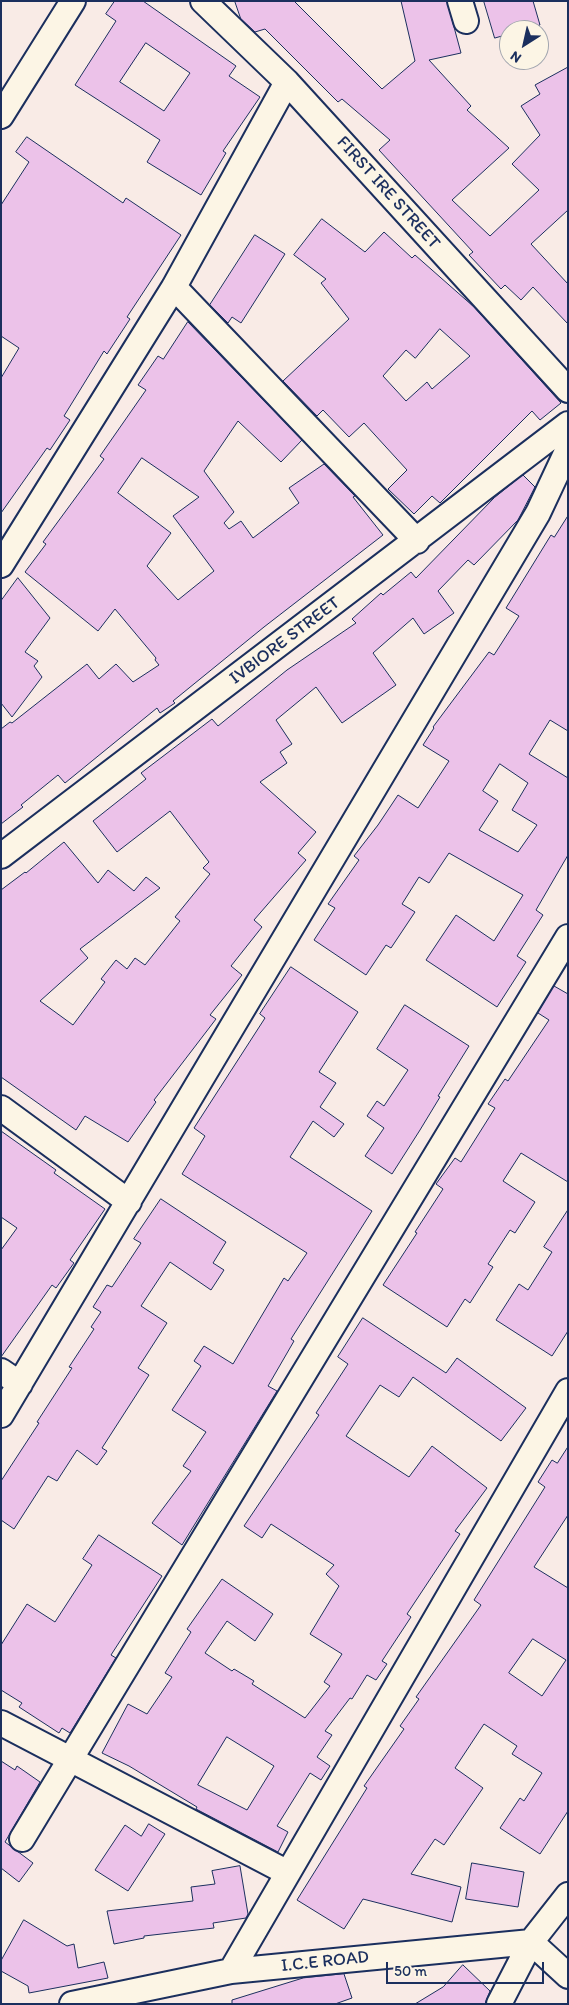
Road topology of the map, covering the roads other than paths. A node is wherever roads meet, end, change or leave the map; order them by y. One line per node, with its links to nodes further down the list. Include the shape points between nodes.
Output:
1 (73, 1): 4 (street)
2 (203, 1): 3 (street, FIRST IRE STREET)
3 (287, 82): 5 (street); 6 (street, FIRST IRE STREET)
4 (1, 116)
5 (174, 287): 9 (street); 10 (street)
6 (568, 390)
7 (568, 424): 9 (street, IVBIORE STREET)
8 (568, 449): 14 (street, via 538,513)
9 (417, 541): 11 (street, IVBIORE STREET)
10 (1, 565)
11 (1, 856)
12 (568, 937): 19 (street)
13 (1, 1108): 14 (street)
14 (128, 1202): 15 (street)
15 (11, 1377): 17 (street)
16 (568, 1392): 21 (street)
17 (1, 1415)
18 (1, 1723): 19 (street)
19 (71, 1759): 20 (street); 21 (street)
20 (22, 1839)
21 (288, 1873): 24 (street)
22 (568, 1896): 23 (street)
23 (531, 1942): 24 (street, I.C.E ROAD); 25 (street); 27 (street)
24 (231, 1971): 26 (street, I.C.E ROAD)
25 (568, 1976)
26 (72, 2004)
27 (499, 2004)

